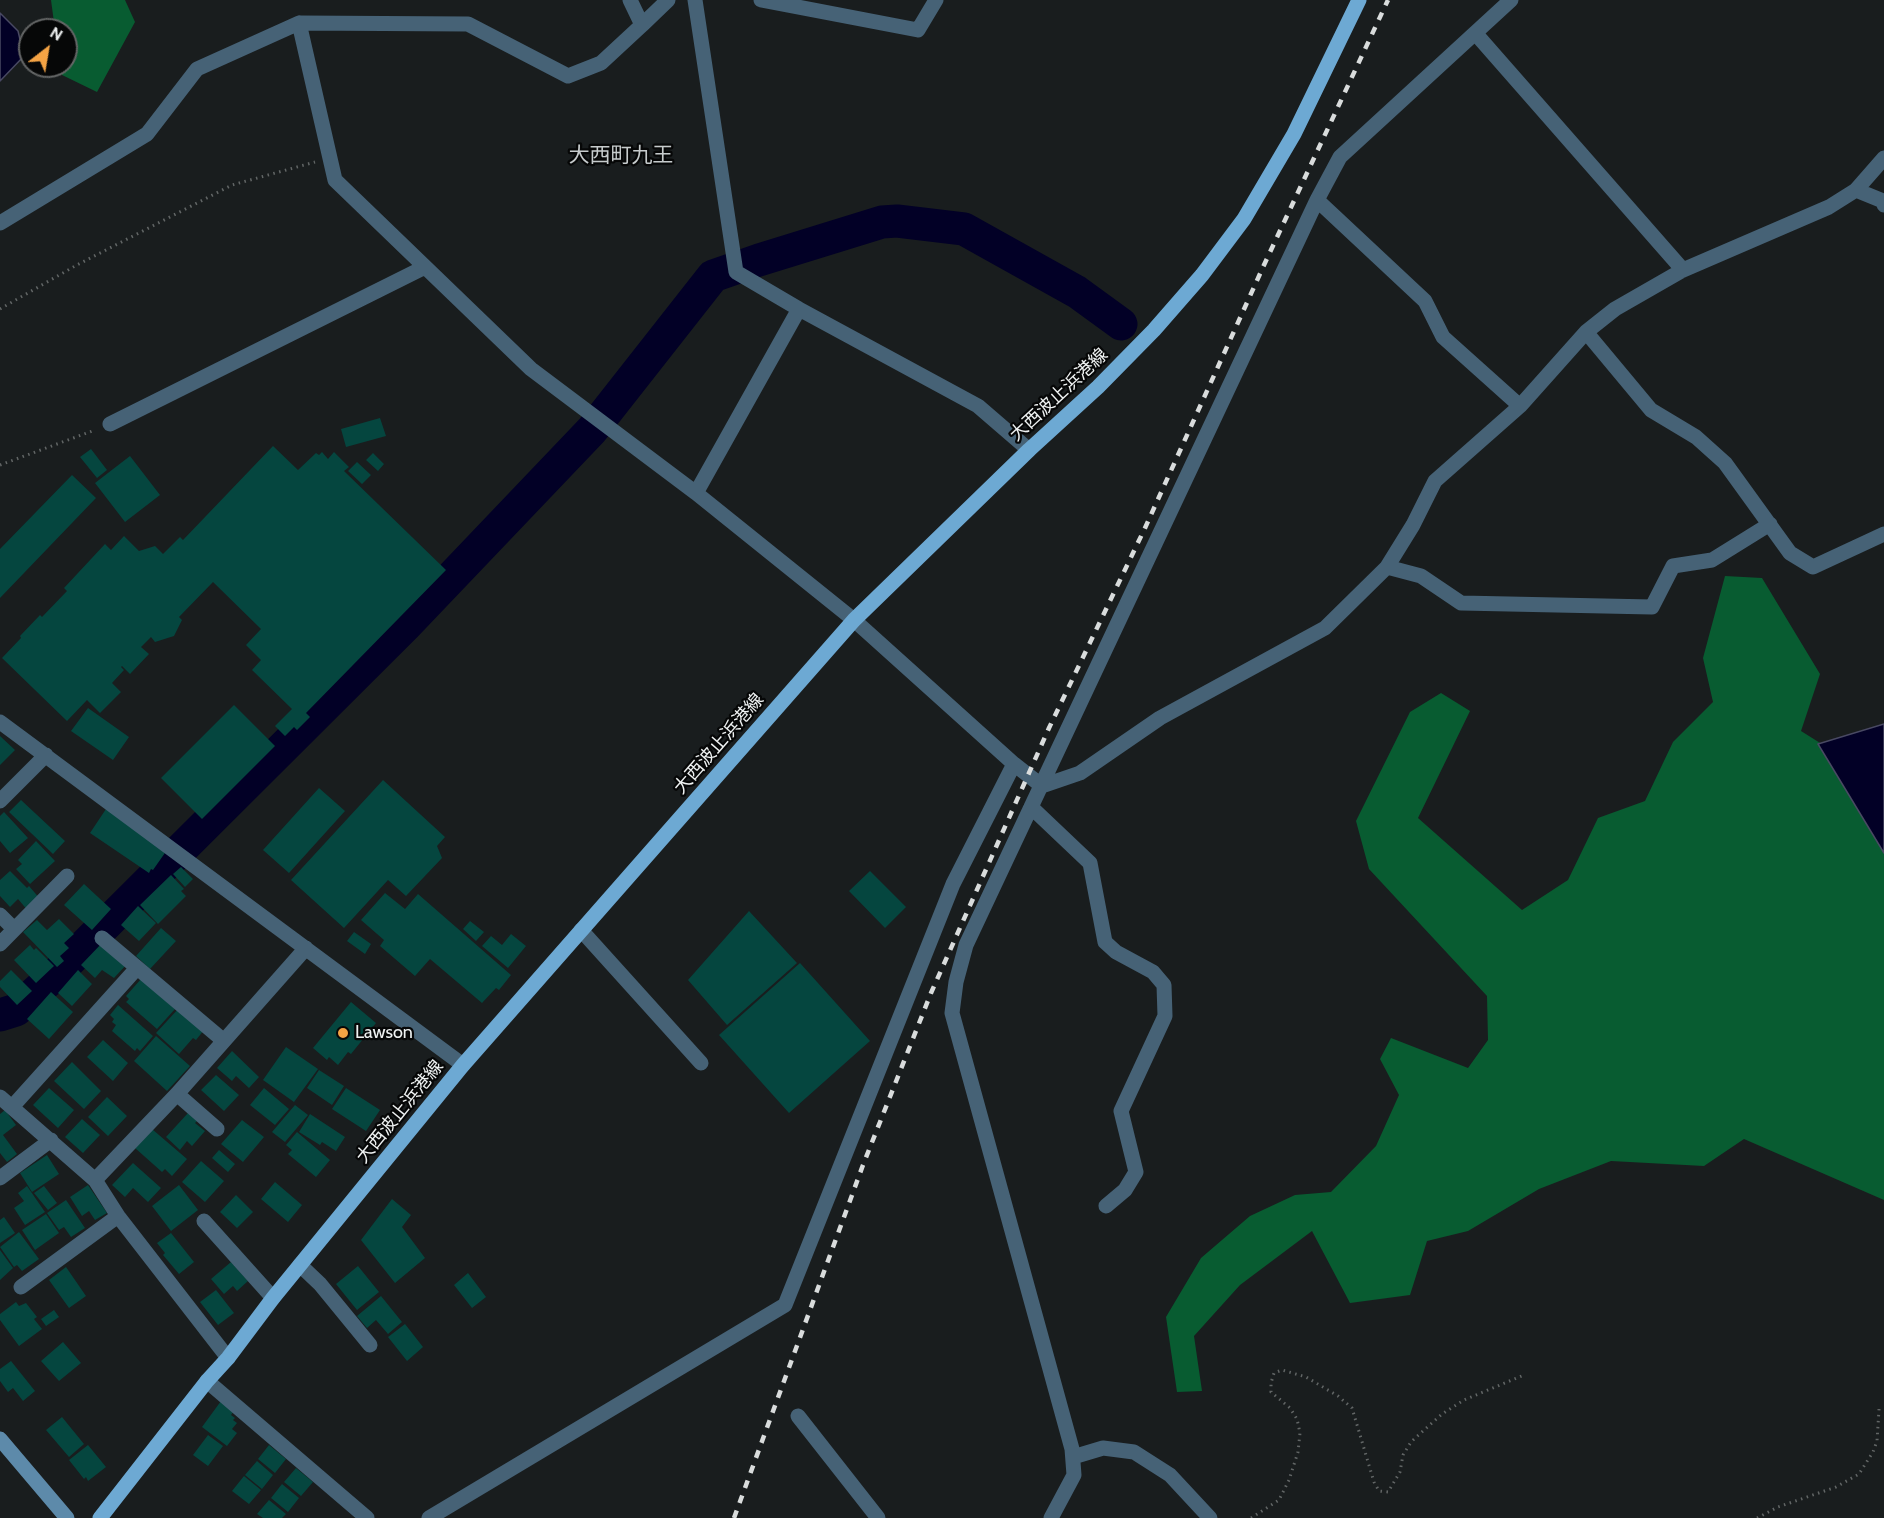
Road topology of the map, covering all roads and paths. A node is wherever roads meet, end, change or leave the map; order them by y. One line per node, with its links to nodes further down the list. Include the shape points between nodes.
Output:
1 (630, 0): 9 (street)
2 (668, 0): 9 (street)
3 (695, 0): 20 (street, via 736,272)
4 (761, 0): 5 (street, via 918,30)
5 (936, 0)
6 (1359, 0): 24 (main road, 大西波止浜港線, via 1294,134 1244,219 1155,330)
7 (1510, 0): 10 (street)
8 (299, 23): 9 (street, via 468,24 568,76 601,63); 11 (street); 16 (street, via 197,69 147,134)
9 (642, 25)
10 (1476, 34): 14 (street, via 1340,157); 18 (street)
11 (330, 158): 17 (street, via 335,180); 19 (path, via 232,185)
12 (1884, 158): 13 (street)
13 (1856, 189): 15 (street); 18 (street, via 1829,207)
14 (1317, 200): 22 (street, via 1425,301 1443,337); 34 (street)
15 (1884, 202)
16 (0, 223)
17 (425, 267): 23 (street); 26 (street, via 531,369)
18 (1683, 270): 21 (street, via 1615,309)
19 (0, 309)
20 (800, 309): 24 (street, via 978,406); 26 (street)
21 (1586, 333): 22 (street); 27 (street, via 1651,410 1696,437 1725,463)
22 (1520, 406): 29 (street, via 1435,481)
23 (110, 424): 25 (path)
24 (1029, 450): 30 (main road, 大西波止浜港線)
25 (0, 465)
26 (696, 493): 30 (street)
27 (1770, 524): 28 (street, via 1790,553 1813,567); 29 (street, via 1712,560 1673,566 1652,607 1461,603 1421,576)
28 (1884, 534)
29 (1387, 567): 34 (street, via 1326,628 1160,718 1080,772)
30 (854, 620): 33 (street); 40 (main road, 大西波止浜港線)
31 (0, 722): 32 (street)
32 (46, 755): 35 (street); 43 (street)
33 (1014, 764): 34 (street); 72 (street, via 953,884 785,1305)
34 (1042, 786): 36 (street)
35 (0, 801)
36 (1032, 807): 55 (street, via 1090,862 1105,942 1153,972 1164,985 1165,1016 1121,1111 1136,1172 1125,1190); 68 (street, via 966,945 952,1013)
37 (67, 876): 39 (street)
38 (0, 915): 39 (street)
39 (14, 929): 42 (street)
40 (581, 930): 46 (street); 47 (main road, 大西波止浜港線)
41 (102, 938): 44 (street)
42 (0, 944)
43 (306, 948): 45 (street); 47 (street)
44 (137, 968): 45 (street); 50 (street)
45 (224, 1041): 48 (street)
46 (701, 1063)
47 (463, 1065): 58 (main road, 大西波止浜港線)
48 (177, 1094): 51 (street); 54 (street)
49 (0, 1096): 50 (street)
50 (12, 1107): 52 (street)
51 (217, 1129)
52 (51, 1140): 53 (street); 54 (street)
53 (0, 1178)
54 (95, 1180): 56 (street)
55 (1106, 1206)
56 (118, 1216): 59 (street); 62 (street)
57 (204, 1221): 60 (street)
58 (300, 1265): 60 (main road, 大西波止浜港線); 61 (street)
59 (21, 1287)
60 (273, 1298): 62 (main road, 大西波止浜港線)
61 (370, 1345)
62 (228, 1358): 64 (main road, 大西波止浜港線)
63 (1524, 1375): 76 (path, via 1464,1400 1429,1426 1411,1442 1388,1492 1379,1491 1374,1482 1352,1408 1306,1377 1282,1370 1274,1373 1271,1392 1297,1419 1298,1452 1279,1500)
64 (207, 1381): 70 (main road, 大西波止浜港線); 71 (street)
65 (1879, 1409): 77 (path, via 1877,1440 1859,1474)
66 (798, 1416): 73 (street)
67 (0, 1439): 69 (street)
68 (1073, 1457): 74 (street, via 1074,1475); 75 (street, via 1103,1448 1134,1452 1170,1475)
69 (68, 1518)
70 (100, 1518)
71 (367, 1518)
72 (429, 1518)
73 (878, 1518)
74 (1051, 1518)
75 (1210, 1518)
76 (1251, 1518)
77 (1757, 1518)

